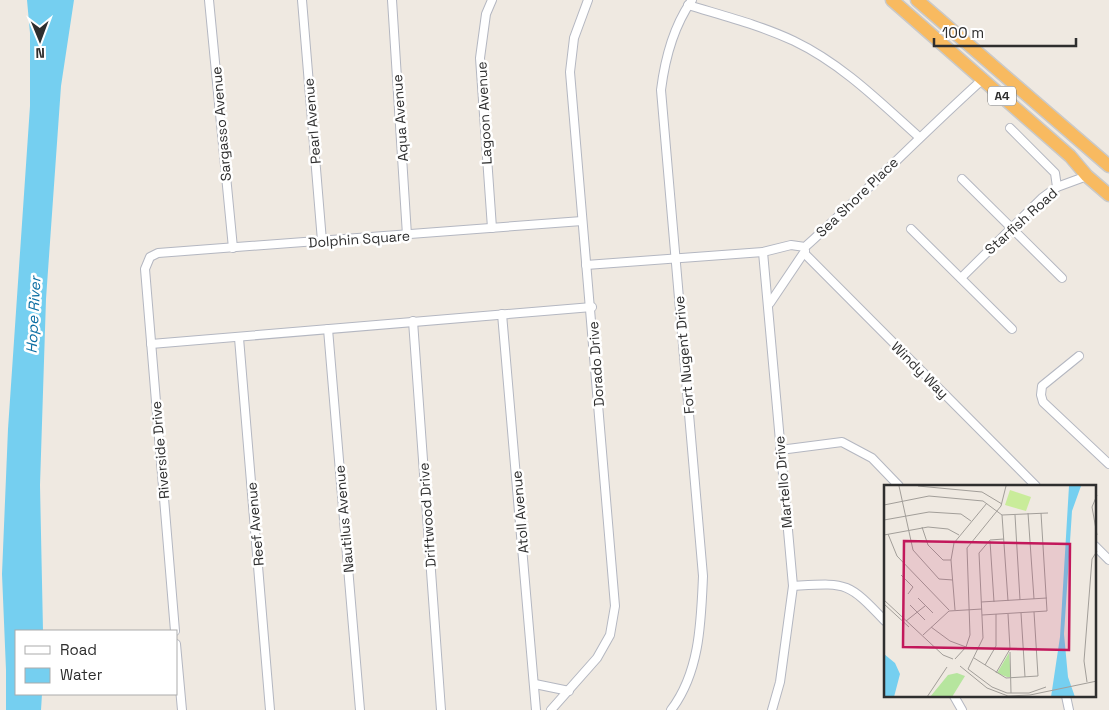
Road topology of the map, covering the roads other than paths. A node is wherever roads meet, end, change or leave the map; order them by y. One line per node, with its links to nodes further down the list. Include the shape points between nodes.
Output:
1 (209, 0): 23 (street, Sargasso Avenue)
2 (302, 0): 22 (street, Pearl Avenue)
3 (392, 0): 21 (street, Aqua Avenue)
4 (492, 0): 18 (street, Lagoon Avenue, via 486,14 480,58)
5 (588, 0): 17 (street, Dorado Drive, via 574,38 570,72)
6 (892, 0): 9 (highway, A4)
7 (917, 0): 12 (highway, A4)
8 (690, 2): 11 (street, via 796,42 844,71); 26 (street, Fort Nugent Drive, via 675,29 664,68 662,90)
9 (983, 78): 11 (street, Sea Shore Place); 13 (highway, A4, via 1070,156)
10 (1010, 128): 15 (street, via 1055,173)
11 (919, 137): 24 (street, Sea Shore Place)
12 (1109, 166)
13 (1087, 176): 15 (street, Starfish Road); 16 (highway, A4)
14 (962, 179): 19 (street)
15 (1057, 187): 19 (street, Starfish Road)
16 (1109, 195)
17 (582, 221): 18 (street, Dolphin Square); 27 (street, Dorado Drive)
18 (492, 228): 21 (street, Dolphin Square)
19 (1011, 228): 29 (street, Starfish Road); 30 (street)
20 (911, 229): 29 (street)
21 (407, 236): 22 (street, Dolphin Square)
22 (322, 241): 23 (street, Dolphin Square)
23 (233, 248): 28 (street, Dolphin Square, via 158,253 150,257)
24 (805, 250): 25 (street, Sea Shore Place, via 791,245); 31 (street); 43 (street, Windy Way)
25 (763, 252): 26 (street, Sea Shore Place); 31 (street, Martello Drive)
26 (676, 259): 27 (street, Sea Shore Place); 59 (street, Fort Nugent Drive, via 703,576 701,632 692,668 680,699)
27 (586, 266): 32 (street, Dorado Drive)
28 (145, 269): 38 (street, Riverside Drive)
29 (961, 278): 36 (street)
30 (1062, 278)
31 (770, 303): 40 (street, Martello Drive)
32 (592, 306): 33 (street); 51 (street, Dorado Drive, via 615,606 610,634 597,658)
33 (502, 314): 34 (street); 50 (street, Atoll Avenue)
34 (413, 321): 35 (street); 56 (street, Driftwood Drive)
35 (328, 329): 37 (street); 55 (street, Nautilus Avenue)
36 (1012, 329)
37 (239, 338): 38 (street); 54 (street, Reef Avenue)
38 (151, 344): 48 (street, Riverside Drive)
39 (1078, 356): 41 (street, via 1042,386 1040,395 1043,402)
40 (780, 450): 42 (street, via 842,442 872,458); 46 (street, Martello Drive)
41 (1109, 464)
42 (898, 485)
43 (1035, 485)
44 (1096, 547): 45 (street)
45 (1109, 560)
46 (793, 586): 47 (street, via 835,584 850,588); 60 (street, Martello Drive, via 780,682)
47 (884, 620)
48 (175, 630)
49 (178, 666): 53 (street)
50 (535, 684): 51 (street); 57 (street, Atoll Avenue)
51 (569, 690): 58 (street, Dorado Drive)
52 (955, 698): 61 (street)
53 (182, 710)
54 (270, 710)
55 (360, 710)
56 (441, 710)
57 (536, 710)
58 (551, 710)
59 (671, 710)
60 (772, 710)
61 (962, 710)

